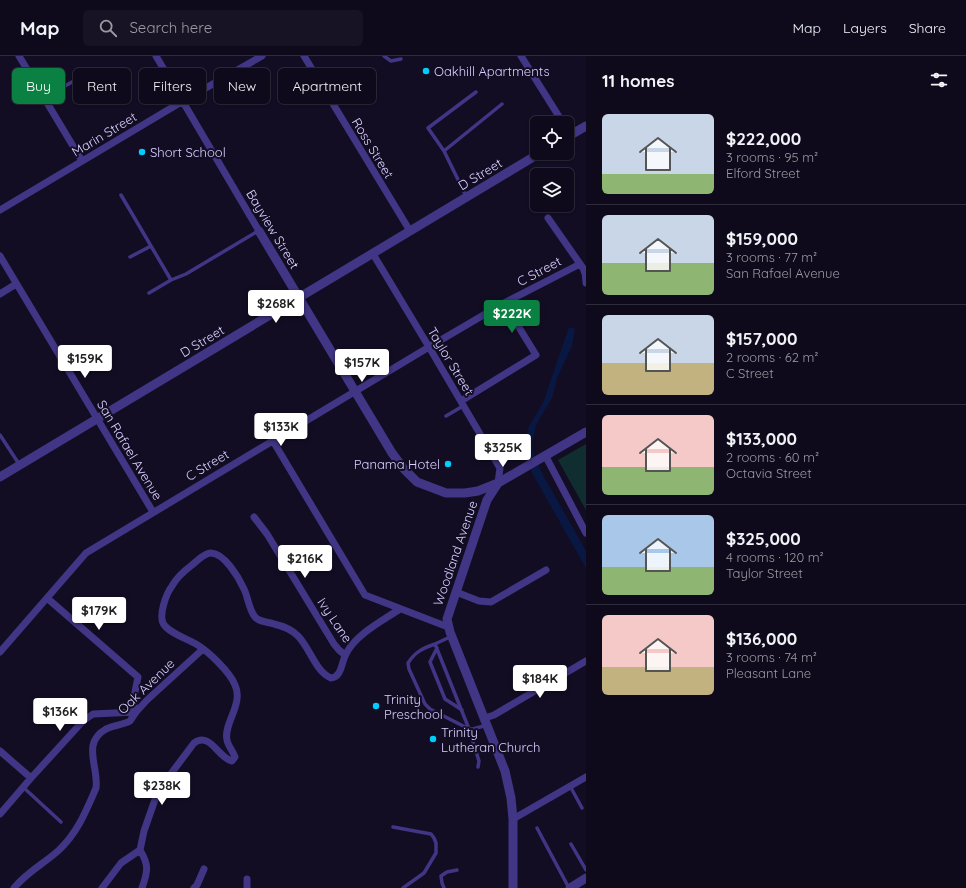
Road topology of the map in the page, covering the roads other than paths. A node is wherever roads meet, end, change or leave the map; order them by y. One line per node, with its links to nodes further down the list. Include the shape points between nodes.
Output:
1 (19, 56): 8 (street)
2 (156, 56): 9 (street, Bayview Street)
3 (260, 56): 10 (street, Marin Street)
4 (304, 56): 27 (street, Ross Street)
5 (384, 56): 7 (lane, via 390,61)
6 (521, 56): 16 (street)
7 (401, 59)
8 (26, 68)
9 (163, 68)
10 (206, 88)
11 (476, 92): 19 (lane, via 428,128)
12 (48, 104): 21 (street)
13 (178, 104): 21 (street, Marin Street)
14 (185, 104): 26 (street, Bayview Street)
15 (502, 104): 19 (lane)
16 (558, 116)
17 (586, 126): 18 (street)
18 (574, 131)
19 (444, 151): 23 (lane)
20 (530, 159): 23 (street, D Street)
21 (82, 161): 24 (street, Marin Street)
22 (121, 195): 28 (lane)
23 (467, 197): 27 (street, D Street)
24 (0, 210)
25 (548, 218): 32 (street)
26 (259, 231): 33 (lane, via 186,274); 38 (street, Bayview Street)
27 (410, 231): 29 (street, D Street)
28 (151, 246): 31 (lane); 33 (lane)
29 (373, 254): 38 (street, D Street); 40 (street, Taylor Street)
30 (0, 256): 35 (street, San Rafael Avenue)
31 (130, 257)
32 (584, 268): 34 (street); 39 (street, C Street)
33 (171, 280): 36 (lane)
34 (586, 283)
35 (16, 284): 37 (street); 44 (street, San Rafael Avenue)
36 (149, 292)
37 (0, 294)
38 (300, 297): 41 (street, Bayview Street); 44 (street, D Street)
39 (504, 303): 40 (street, C Street); 42 (street, via 536,355)
40 (430, 347): 41 (street, C Street); 42 (street, Taylor Street)
41 (356, 392): 47 (street, C Street); 51 (street, Bayview Street, via 392,453 417,482 446,493 478,491)
42 (463, 403): 43 (lane); 51 (street, Taylor Street, via 500,468)
43 (446, 416)
44 (98, 418): 49 (street, D Street); 52 (street, San Rafael Avenue)
45 (586, 432): 48 (street, Bayview Street)
46 (0, 435): 49 (lane)
47 (273, 441): 52 (street, C Street); 58 (street, via 365,595)
48 (545, 455): 51 (street, Bayview Street); 54 (street)
49 (19, 465): 50 (street, D Street)
50 (0, 477)
51 (498, 483): 56 (street, Woodland Avenue, via 487,500)
52 (153, 512): 57 (street, C Street, via 86,553)
53 (254, 517): 65 (street, Ivy Lane, via 334,644)
54 (586, 533)
55 (546, 570): 56 (street, via 491,602 479,601)
56 (456, 592): 59 (street, Woodland Avenue, via 447,616)
57 (47, 598): 64 (street, C Street); 68 (street, via 138,677 132,702)
58 (400, 609): 59 (street); 65 (street, via 358,638)
59 (448, 627): 60 (street, Woodland Avenue)
60 (451, 636): 61 (lane); 69 (street, Woodland Avenue)
61 (434, 644): 62 (lane); 70 (lane, via 413,656 408,663 409,669 425,704)
62 (436, 648): 67 (lane); 67 (lane, via 430,662 445,699)
63 (203, 649): 65 (street, via 167,628 162,618 165,600 176,578 205,554 210,553 221,557 234,571 254,616 298,635 322,673 336,678); 68 (street, Oak Avenue); 84 (street, via 228,674 237,690 237,702 227,731 227,740 235,757 232,761 225,758 208,742 201,740 194,743 158,791)
64 (0, 652)
65 (345, 655)
66 (586, 661): 69 (street)
67 (462, 710): 70 (lane)
68 (136, 712): 74 (street, via 94,714 83,721); 91 (street, Oak Avenue, via 130,721 108,728 97,736 91,750 96,788 78,828 60,849 23,877)
69 (486, 721): 70 (lane); 79 (street, Woodland Avenue, via 505,771)
70 (469, 729): 72 (lane, via 479,761)
71 (0, 751): 74 (street)
72 (478, 767)
73 (586, 776): 75 (street)
74 (31, 778): 76 (street)
75 (570, 786): 77 (lane); 79 (street)
76 (23, 787): 78 (street); 80 (lane)
77 (582, 808)
78 (0, 814)
79 (513, 819): 98 (street, Woodland Avenue)
80 (61, 822)
81 (393, 827): 96 (lane, via 431,834 436,843 436,853 424,873)
82 (537, 828): 90 (lane)
83 (571, 844): 87 (lane)
84 (140, 850): 92 (street, via 121,863); 93 (street, via 148,870)
85 (204, 869): 94 (street)
86 (457, 870): 97 (lane, via 441,876)
87 (586, 870)
88 (586, 878): 90 (street)
89 (247, 879): 95 (street)
90 (574, 887)
91 (14, 888)
92 (102, 888)
93 (142, 888)
94 (194, 888)
95 (247, 888)
96 (403, 888)
97 (444, 888)
98 (513, 888)

